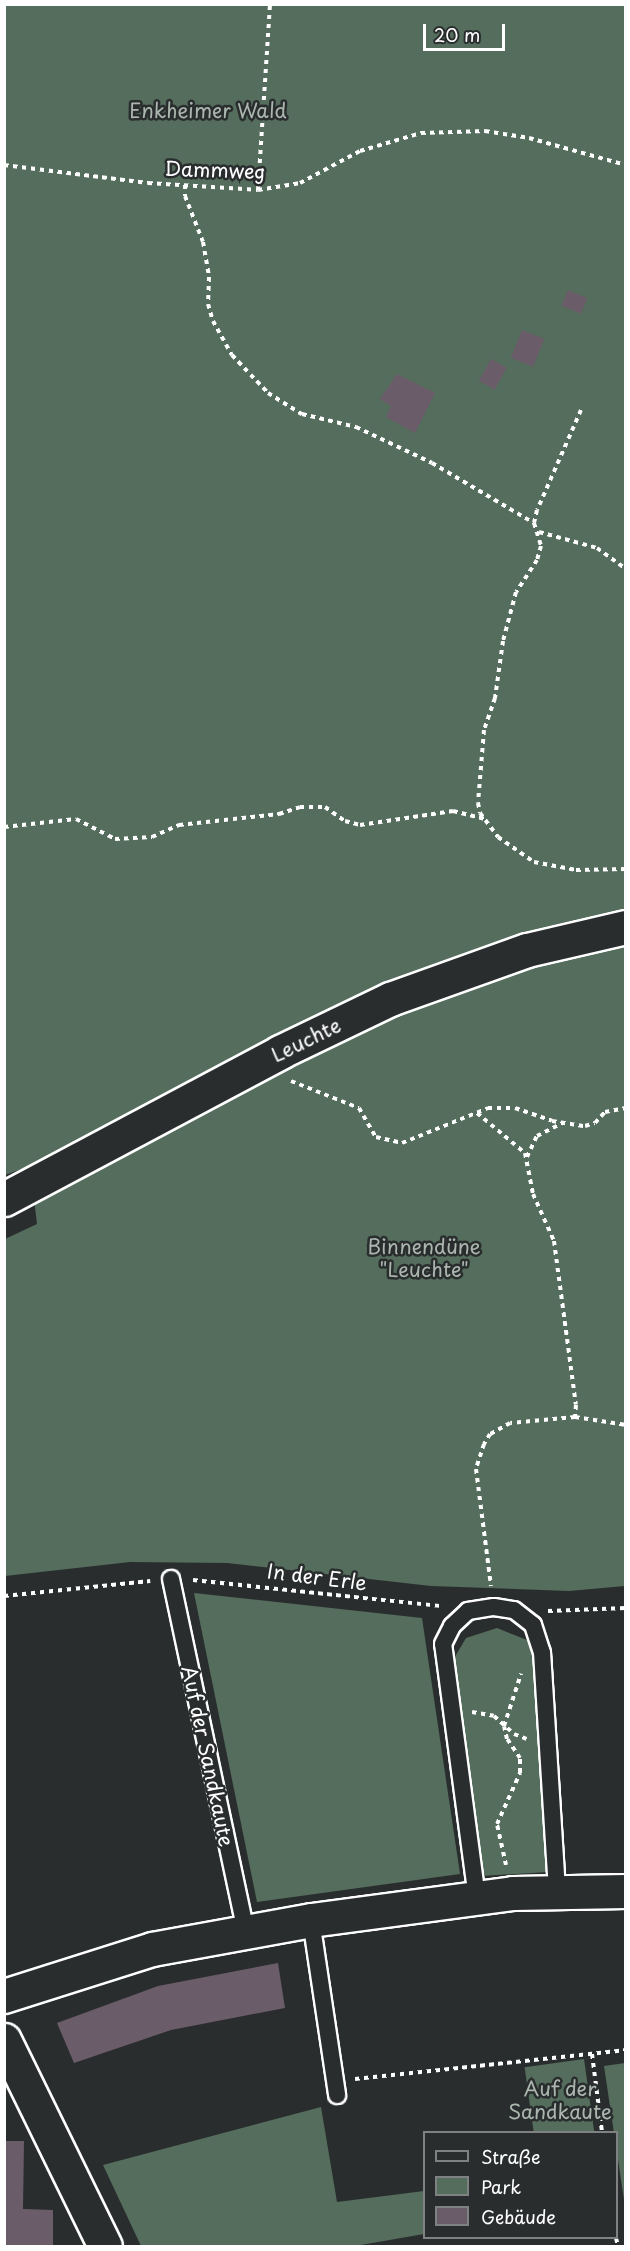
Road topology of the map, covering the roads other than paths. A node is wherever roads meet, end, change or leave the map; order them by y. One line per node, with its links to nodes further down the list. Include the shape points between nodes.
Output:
1 (626, 927): 2 (street, Leuchte, via 527,950 390,999 280,1052)
2 (4, 1198)
3 (171, 1579): 8 (lane, Auf der Sandkaute)
4 (557, 1891): 5 (street); 6 (street); 6 (lane, via 542,1652 533,1625 514,1610 494,1607 468,1611 452,1626 443,1644)
5 (626, 1891)
6 (477, 1898): 7 (street)
7 (311, 1920): 8 (street); 11 (lane)
8 (246, 1932): 9 (street, via 152,1949)
9 (4, 1996)
10 (4, 2040): 12 (street)
11 (336, 2088)
12 (105, 2247)

